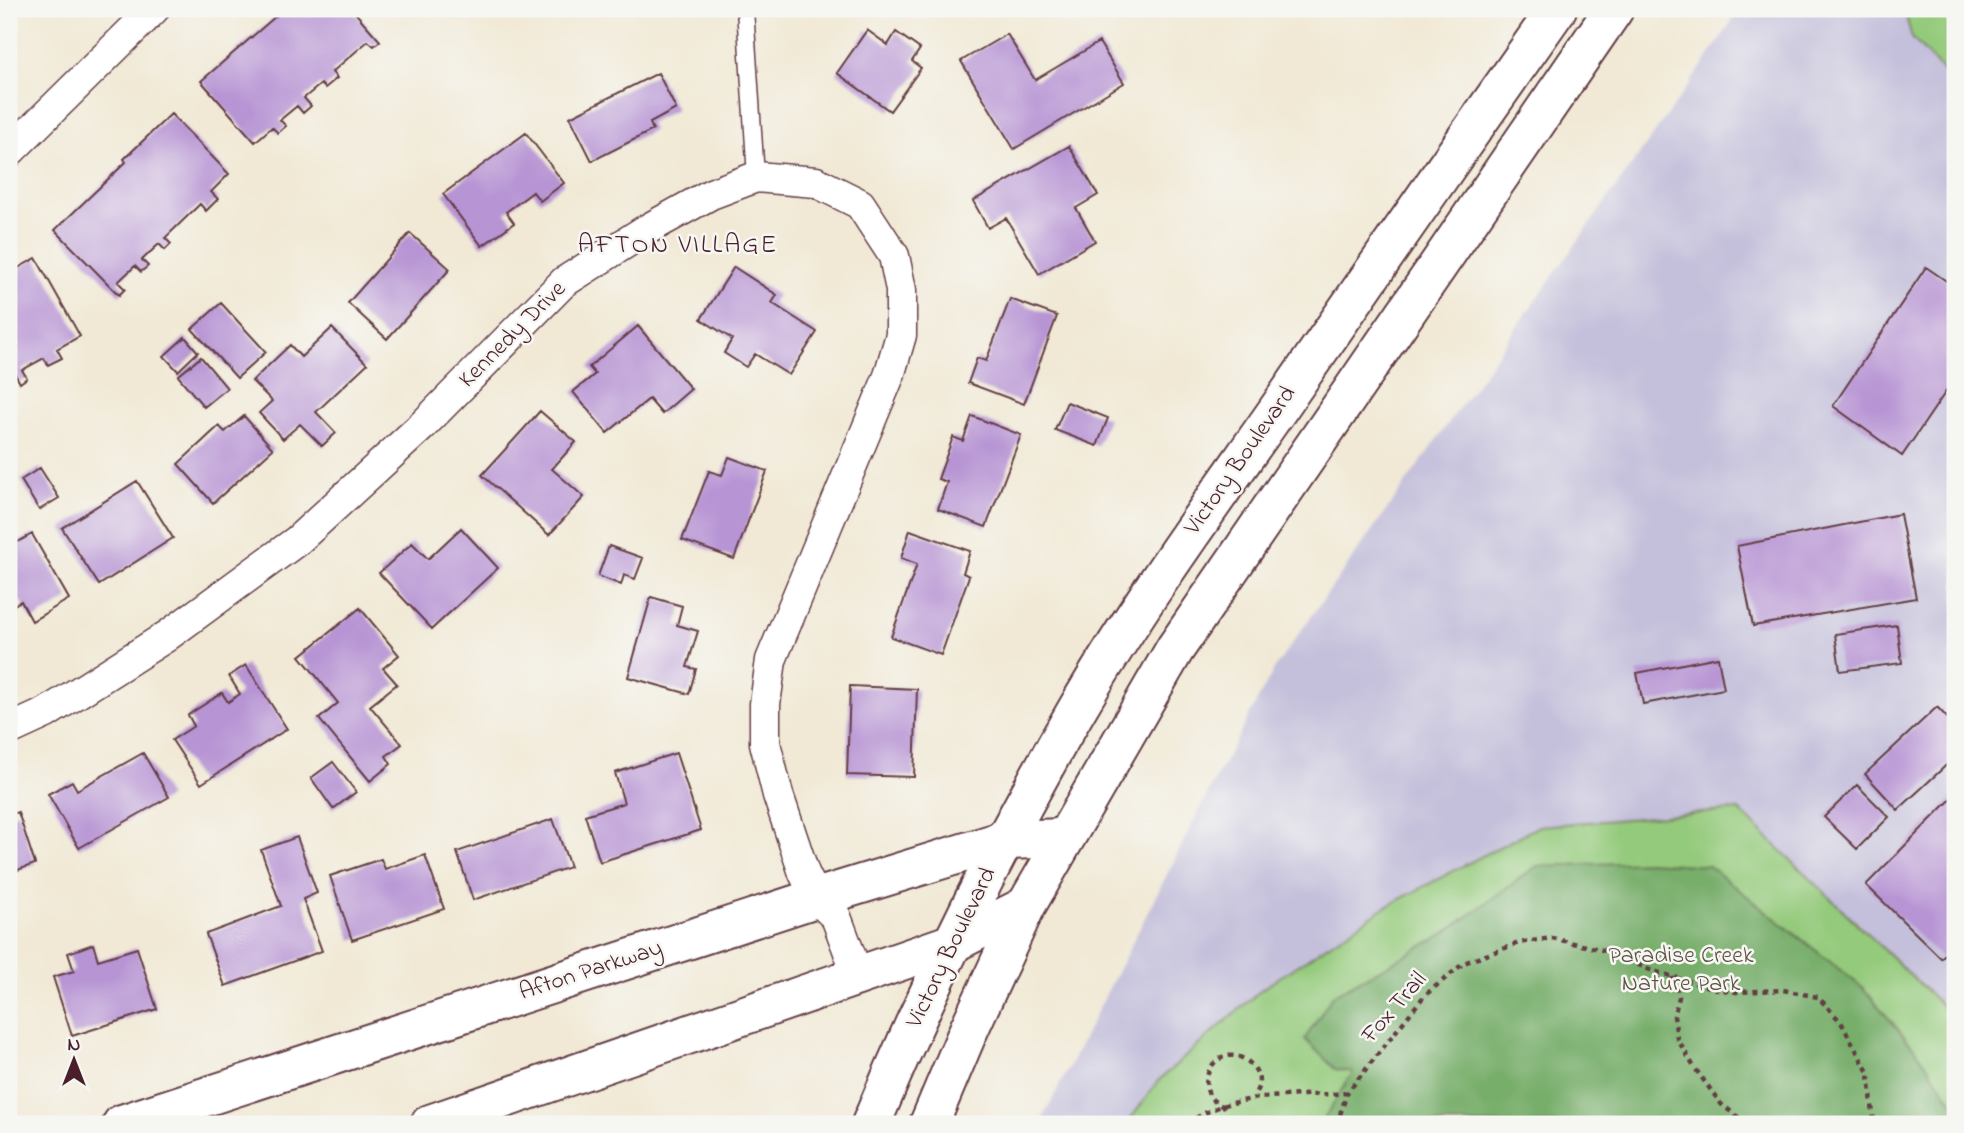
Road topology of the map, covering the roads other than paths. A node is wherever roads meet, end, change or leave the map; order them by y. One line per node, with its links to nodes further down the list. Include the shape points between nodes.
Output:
1 (154, 9): 5 (street)
2 (745, 9): 6 (lane)
3 (1557, 9): 9 (main road, Victory Boulevard, via 1146,599 1077,710)
4 (1614, 9): 8 (main road, Victory Boulevard, via 1175,649)
5 (9, 152)
6 (756, 177): 7 (street, Kennedy Drive, via 711,194 564,282 422,426 298,540 167,636 46,713); 10 (street, Kennedy Drive, via 816,182 860,204 894,256 901,290 901,335 889,376 819,538 769,671 765,743 778,795)
7 (9, 730)
8 (1063, 838): 9 (main road, Afton Parkway); 11 (main road, Victory Boulevard)
9 (1005, 840): 10 (main road, Afton Parkway); 12 (main road, Victory Boulevard)
10 (816, 898): 13 (street, Kennedy Drive, via 836,916); 14 (main road, Afton Parkway)
11 (1026, 906): 12 (main road); 17 (main road, Victory Boulevard)
12 (953, 943): 13 (main road); 16 (main road, Victory Boulevard)
13 (858, 976): 15 (main road)
14 (147, 1120)
15 (430, 1124)
16 (871, 1124)
17 (929, 1124)

